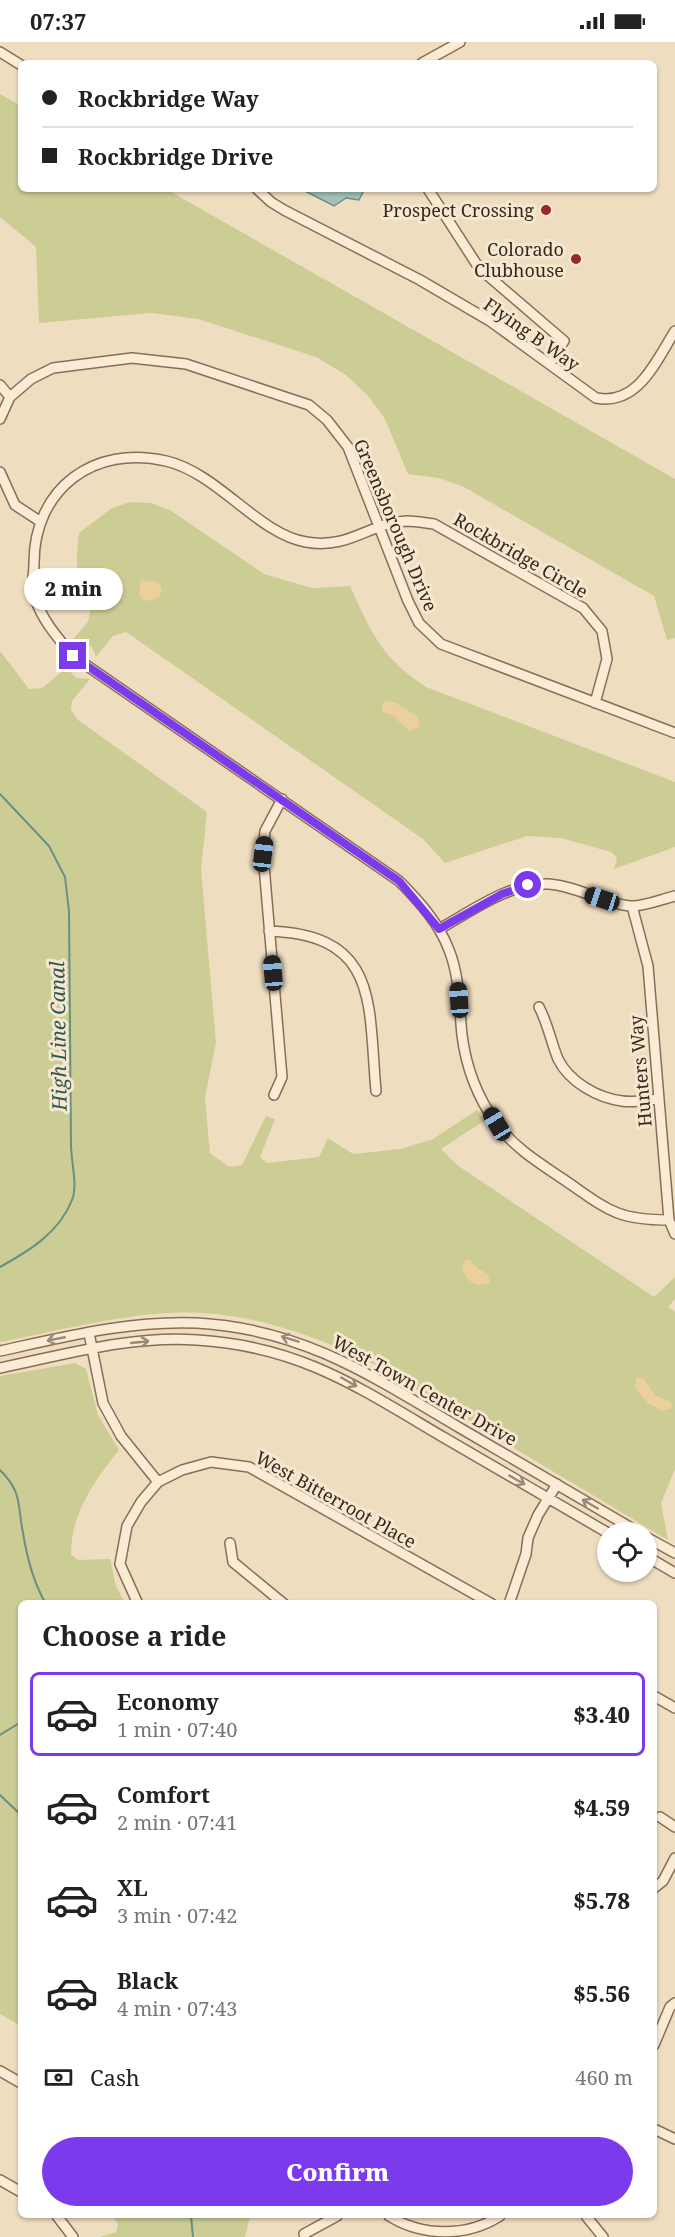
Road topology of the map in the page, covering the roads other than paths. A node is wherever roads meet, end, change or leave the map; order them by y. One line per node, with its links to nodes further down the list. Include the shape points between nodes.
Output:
1 (460, 42): 3 (street)
2 (0, 52): 4 (street)
3 (428, 60)
4 (18, 63)
5 (260, 192): 8 (street, Flying B Way, via 284,210 420,279)
6 (430, 192): 8 (street, via 479,268 564,341)
7 (675, 331): 8 (street, Flying B Way, via 643,381 616,399 587,394)
8 (550, 364)
9 (0, 385): 10 (street)
10 (10, 397): 11 (street, Greensborough Drive); 14 (street, Greensborough Drive, via 31,379 53,368 132,358 186,363 309,405 348,447)
11 (0, 419)
12 (0, 472): 13 (street, via 15,505)
13 (41, 522): 14 (street, Rockbridge Circle, via 73,475 103,460 141,458 195,471 271,527 305,542 339,544); 17 (street, Rockbridge Circle, via 34,547 33,594 48,627 73,656)
14 (379, 528): 15 (street, Greensborough Drive, via 419,622 441,644); 15 (street, Rockbridge Circle, via 406,521 434,524 583,608 603,631 607,659)
15 (595, 703): 16 (street, Greensborough Drive)
16 (675, 732)
17 (282, 799): 20 (street, Rockbridge Circle, via 399,881); 21 (street, via 265,831)
18 (675, 896): 19 (street)
19 (632, 906): 20 (street, via 566,887 528,885 502,894); 25 (street, Hunters Way, via 648,966)
20 (439, 929): 26 (street, Rockbridge Circle, via 458,982 466,1059 479,1094 497,1124 533,1159 604,1207 636,1220)
21 (269, 931): 23 (street, via 300,932 322,938 352,964 367,995); 24 (street, via 282,1077)
22 (539, 1007): 25 (street, via 549,1025 559,1061 576,1080 596,1095 623,1102)
23 (376, 1091)
24 (274, 1095)
25 (658, 1099): 26 (street, Hunters Way)
26 (669, 1220): 27 (street, Hunters Way)
27 (675, 1234)
28 (88, 1333): 29 (street); 30 (street, West Town Center Drive, one-way to 30); 33 (street, West Town Center Drive, one-way to 28, via 358,1368 297,1341 251,1329 196,1323 137,1325)
29 (92, 1349): 31 (street, West Town Center Drive); 32 (street, via 103,1403 121,1436); 34 (street, West Town Center Drive, one-way to 34, via 140,1341 196,1339 290,1356 341,1377)
30 (0, 1351)
31 (0, 1368)
32 (158, 1482): 42 (street, via 127,1526 120,1564); 44 (street, West Bitterroot Place, via 211,1462 249,1467)
33 (557, 1484): 34 (street); 35 (street, West Town Center Drive, one-way to 33)
34 (548, 1498): 36 (street, West Town Center Drive); 45 (street, via 528,1538)
35 (621, 1522)
36 (597, 1527)
37 (230, 1543): 43 (street, via 233,1562)
38 (657, 1543): 39 (street)
39 (675, 1553)
40 (657, 1562): 41 (street)
41 (675, 1573)
42 (136, 1600)
43 (279, 1600)
44 (485, 1600)
45 (510, 1600)
46 (657, 1698): 47 (street)
47 (675, 1708)
48 (660, 1817): 49 (street)
49 (675, 1827)
50 (675, 1858): 51 (street)
51 (657, 1886)
52 (675, 2003): 53 (street)
53 (657, 2038)
54 (0, 2071): 55 (street)
55 (18, 2081)
56 (657, 2130): 57 (street)
57 (675, 2139)
58 (0, 2180): 59 (street)
59 (18, 2190)
60 (59, 2218): 67 (street)
61 (333, 2218): 65 (street)
62 (392, 2218): 66 (street, via 419,2233)
63 (497, 2218): 66 (street)
64 (588, 2218): 68 (street)
65 (304, 2234)
66 (462, 2236)
67 (74, 2237)
68 (603, 2237)

